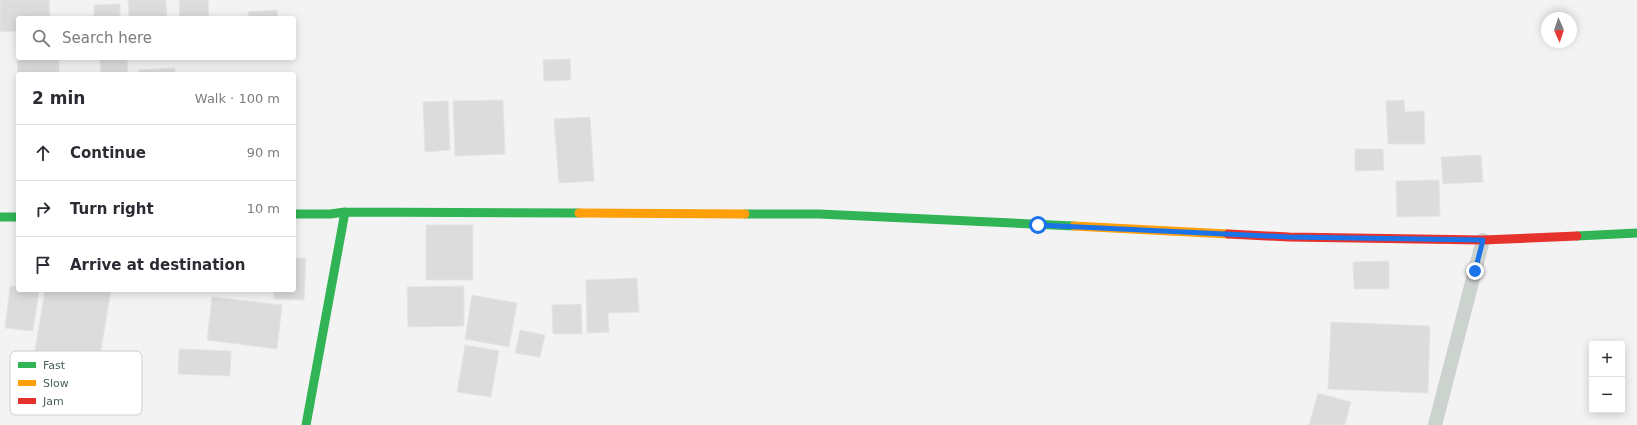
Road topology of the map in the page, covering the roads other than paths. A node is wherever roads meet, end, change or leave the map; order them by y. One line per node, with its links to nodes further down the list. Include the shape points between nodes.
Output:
1 (345, 212): 2 (street); 6 (street, via 819,214 1289,237); 7 (street)
2 (296, 214)
3 (0, 217): 4 (street)
4 (16, 217)
5 (1637, 233): 6 (street)
6 (1483, 240): 8 (lane)
7 (306, 425)
8 (1435, 425)

